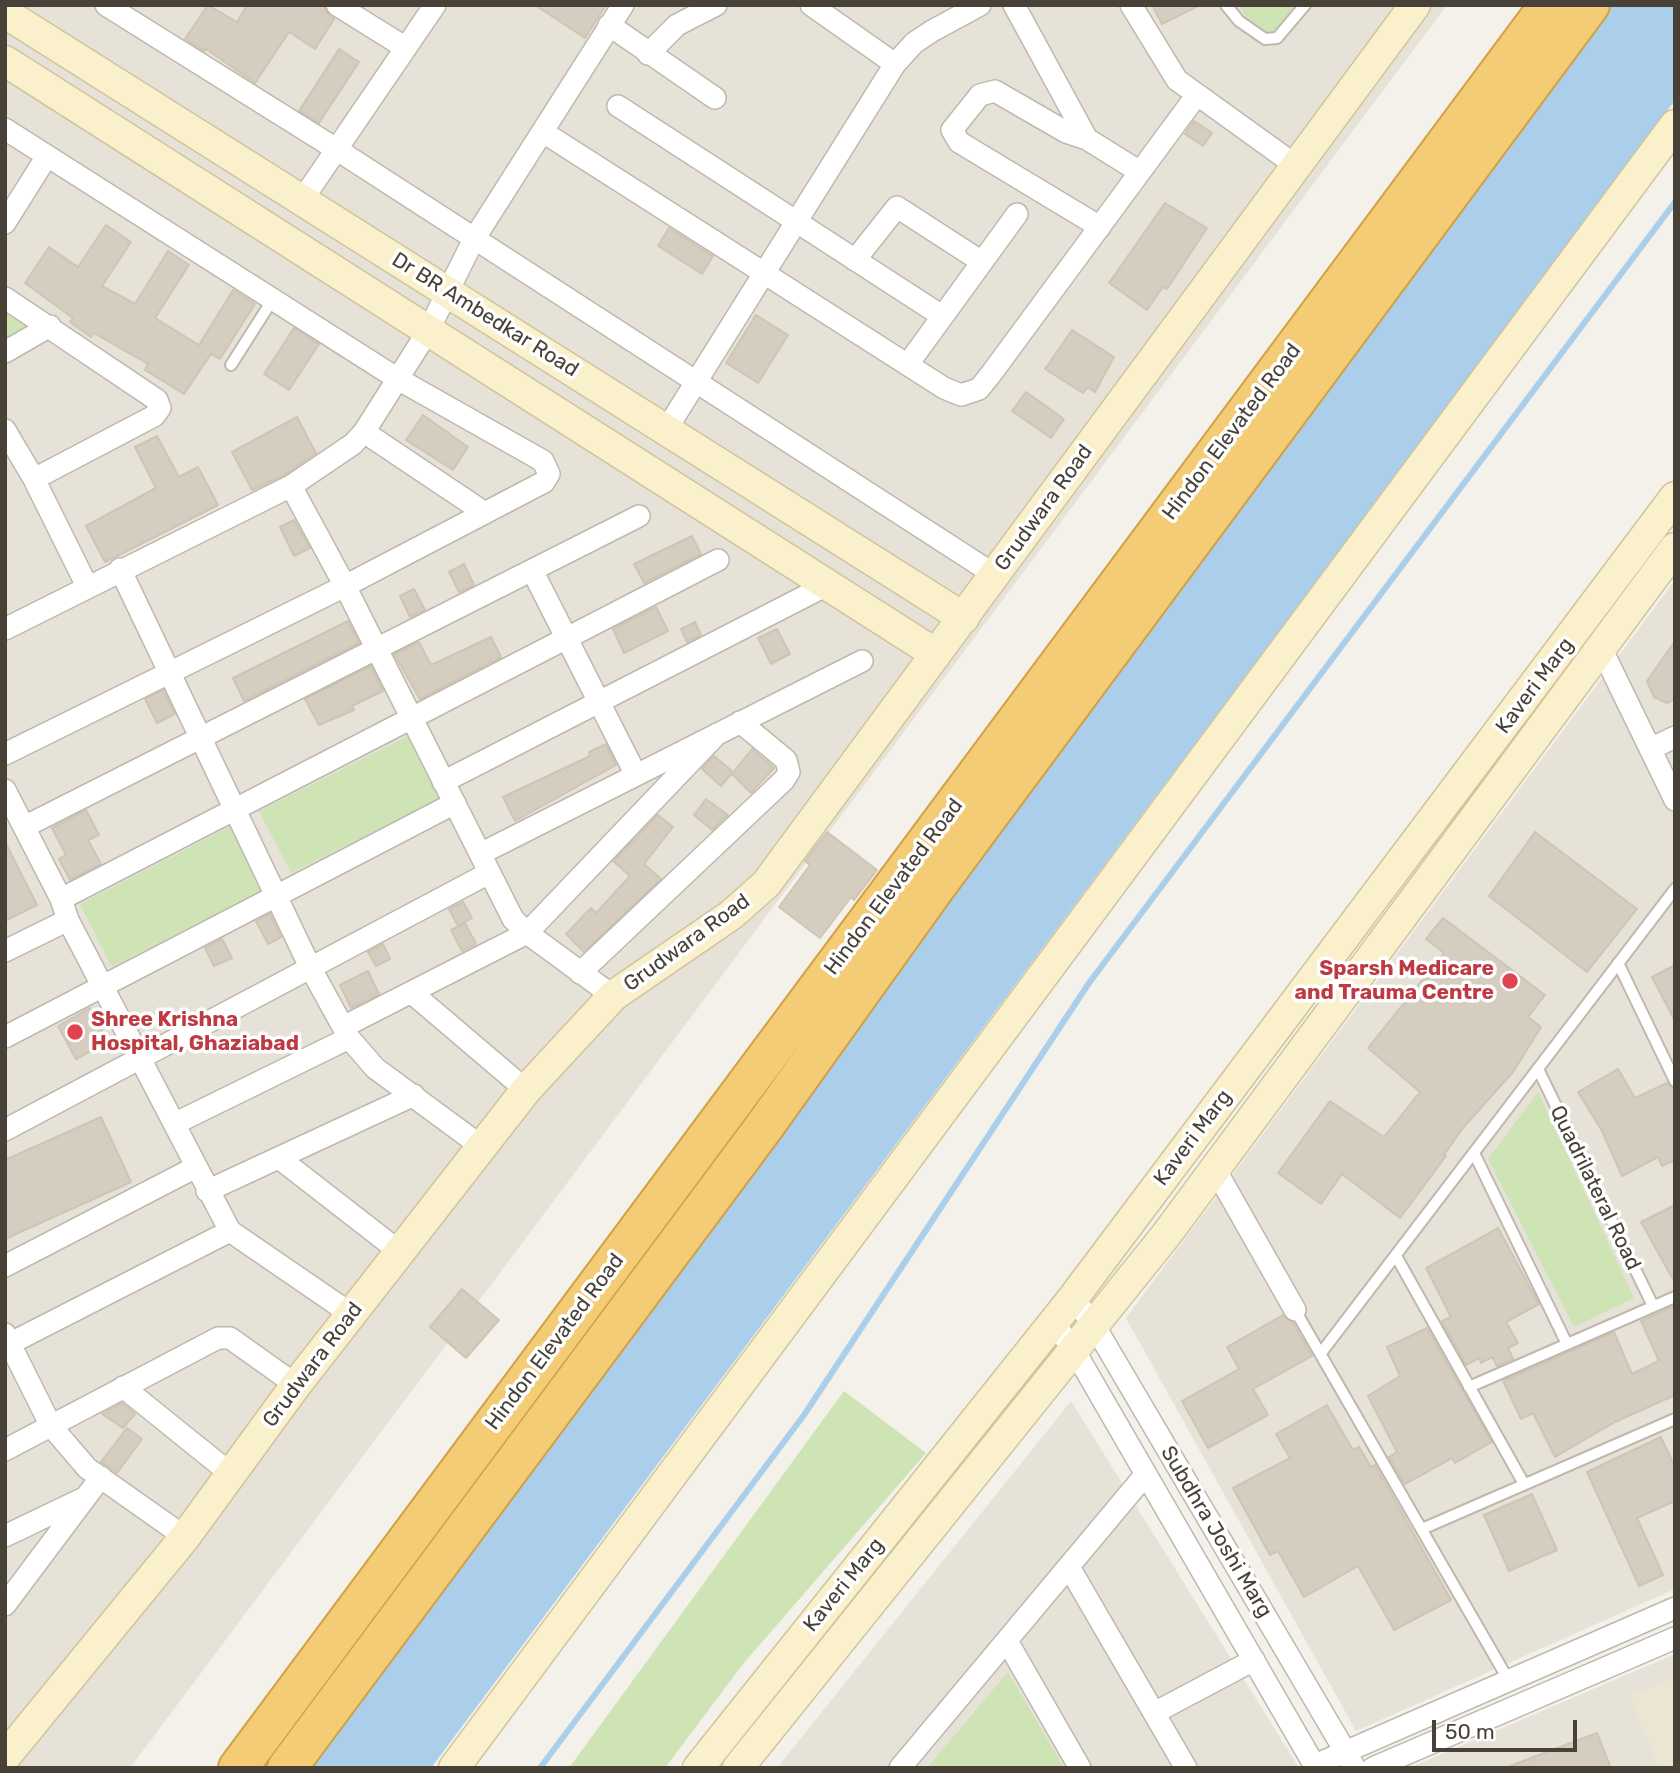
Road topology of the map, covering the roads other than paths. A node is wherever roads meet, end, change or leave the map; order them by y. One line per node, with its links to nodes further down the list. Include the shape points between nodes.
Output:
1 (106, 5): 28 (street)
2 (337, 5): 17 (street)
3 (435, 5): 17 (street)
4 (623, 5): 16 (street)
5 (716, 5): 18 (street, via 677,25)
6 (981, 5): 20 (street, via 932,31)
7 (1014, 5): 27 (street)
8 (1131, 5): 21 (street, via 1177,80)
9 (1226, 5): 10 (lane, via 1239,21 1265,39 1277,38)
10 (1305, 5)
11 (1415, 5): 30 (street, Grudwara Road)
12 (1549, 5): 161 (highway, Hindon Elevated Road)
13 (1590, 5): 162 (highway, Hindon Elevated Road)
14 (822, 8): 20 (street)
15 (5, 13): 32 (street, Dr BR Ambedkar Road)
16 (610, 25): 18 (street); 26 (street)
17 (405, 48): 28 (street)
18 (649, 54): 22 (street)
19 (5, 61): 46 (street, Dr BR Ambedkar Road)
20 (895, 64): 34 (street)
21 (1196, 96): 30 (street); 31 (street)
22 (715, 98)
23 (618, 106): 34 (street)
24 (1675, 125): 163 (street)
25 (5, 129): 29 (street)
26 (543, 132): 37 (street); 40 (street)
27 (1087, 139): 31 (street); 36 (street, via 1066,132 995,91 980,95 952,130 959,142)
28 (336, 149): 32 (street); 37 (street)
29 (47, 156): 35 (street); 43 (street)
30 (1296, 165): 64 (street, Grudwara Road)
31 (1140, 172): 36 (street)
32 (302, 200): 41 (street, Dr BR Ambedkar Road)
33 (1017, 215): 39 (street)
34 (796, 221): 38 (street); 40 (street)
35 (5, 223)
36 (1100, 227): 48 (street, via 979,389 961,395)
37 (474, 239): 41 (street); 51 (street)
38 (855, 260): 39 (street, via 897,207); 44 (street)
39 (982, 262): 44 (street)
40 (764, 273): 48 (street); 51 (street)
41 (450, 293): 46 (street); 53 (street, Dr BR Ambedkar Road)
42 (5, 298): 45 (street)
43 (273, 299): 49 (lane); 50 (street)
44 (942, 316): 48 (street)
45 (50, 326): 47 (street); 55 (street, via 157,400 160,408 154,416)
46 (428, 331): 50 (street); 65 (street, Dr BR Ambedkar Road)
47 (5, 352)
48 (908, 364)
49 (231, 365)
50 (398, 379): 54 (street); 58 (street, via 548,467 544,482)
51 (696, 382): 53 (street); 64 (street)
52 (5, 430): 55 (street)
53 (666, 430): 68 (street, Dr BR Ambedkar Road)
54 (364, 432): 56 (street, via 340,454); 58 (street)
55 (34, 479): 66 (street)
56 (290, 486): 62 (street); 67 (street)
57 (1675, 497): 124 (street, Kaveri Marg)
58 (485, 513): 67 (street)
59 (639, 516): 63 (street)
60 (1675, 548): 71 (street, Kaveri Marg)
61 (718, 560): 70 (street)
62 (120, 569): 66 (street); 75 (street)
63 (532, 570): 70 (street); 72 (street)
64 (995, 575): 68 (street, Grudwara Road)
65 (827, 585): 73 (street, Dr BR Ambedkar Road); 76 (street)
66 (87, 586): 69 (street)
67 (345, 586): 72 (street); 75 (street)
68 (964, 618): 73 (street, Grudwara Road)
69 (5, 629)
70 (567, 638): 76 (street); 77 (street)
71 (1601, 648): 82 (street); 117 (street, Kaveri Marg)
72 (377, 649): 77 (street); 80 (street)
73 (936, 654): 103 (street, Grudwara Road, via 766,884 731,915)
74 (862, 661): 78 (street)
75 (169, 674): 80 (street); 83 (street)
76 (599, 703): 84 (street); 85 (street)
77 (412, 719): 85 (street); 89 (street)
78 (740, 722): 79 (street); 100 (street, via 786,760 789,772)
79 (717, 734): 84 (street); 96 (street)
80 (202, 737): 89 (street); 90 (street)
81 (1675, 737): 82 (street)
82 (1650, 749): 87 (street)
83 (5, 754)
84 (636, 775): 91 (street)
85 (443, 782): 88 (street)
86 (5, 789): 90 (street)
87 (1675, 800)
88 (454, 803): 91 (street); 93 (street)
89 (237, 810): 93 (street); 94 (street)
90 (24, 827): 94 (street)
91 (485, 863): 96 (street, via 513,919); 99 (street)
92 (1675, 889): 98 (lane)
93 (276, 896): 99 (street); 101 (street)
94 (61, 899): 95 (street)
95 (68, 920): 97 (street); 101 (street)
96 (527, 933): 100 (street); 102 (street)
97 (5, 951)
98 (1618, 963): 107 (lane); 108 (lane)
99 (310, 967): 104 (street); 106 (street)
100 (580, 973): 103 (street)
101 (103, 988): 105 (street); 106 (street)
102 (412, 993): 104 (street); 109 (street)
103 (613, 996): 109 (street, Grudwara Road)
104 (346, 1032): 110 (street, via 375,1068); 111 (street)
105 (5, 1037)
106 (142, 1057): 111 (street); 112 (street)
107 (1538, 1069): 114 (lane); 125 (lane, Quadrilateral Road)
108 (1675, 1081)
109 (526, 1090): 113 (street, Grudwara Road)
110 (414, 1095): 113 (street); 115 (street)
111 (176, 1123): 116 (street)
112 (5, 1130)
113 (482, 1147): 120 (street, Grudwara Road)
114 (1474, 1153): 121 (lane); 131 (lane)
115 (279, 1158): 118 (street); 120 (street)
116 (196, 1167): 118 (street); 122 (street)
117 (1214, 1169): 126 (street); 129 (street, Kaveri Marg)
118 (207, 1191): 119 (street)
119 (230, 1231): 127 (street); 130 (street)
120 (400, 1252): 127 (street, Grudwara Road)
121 (1396, 1256): 133 (lane); 136 (lane)
122 (5, 1266)
123 (1675, 1297): 125 (lane)
124 (1073, 1298): 128 (street, Kaveri Marg); 129 (street, Subdhra Joshi Marg)
125 (1653, 1306): 131 (lane)
126 (1296, 1310): 133 (lane)
127 (351, 1314): 134 (street, Grudwara Road)
128 (1053, 1322): 132 (street, Subdhra Joshi Marg); 158 (street, Kaveri Marg)
129 (1094, 1325): 132 (street, Kaveri Marg); 157 (street, Subdhra Joshi Marg)
130 (7, 1341): 138 (street)
131 (1567, 1344): 136 (lane)
132 (1074, 1350): 141 (street, Subdhra Joshi Marg); 164 (street, Kaveri Marg)
133 (1321, 1353): 145 (lane)
134 (296, 1385): 135 (street, via 224,1337); 140 (street, Grudwara Road)
135 (123, 1387): 138 (street); 140 (street)
136 (1469, 1387): 143 (lane)
137 (1675, 1419): 143 (lane)
138 (51, 1426): 139 (street); 142 (street, via 87,1468)
139 (5, 1450)
140 (231, 1474): 147 (street, Grudwara Road)
141 (1146, 1474): 148 (street); 153 (street, Subdhra Joshi Marg)
142 (101, 1477): 144 (street); 147 (street)
143 (1524, 1484): 145 (lane)
144 (85, 1497): 146 (street); 149 (street)
145 (1422, 1529): 154 (lane)
146 (5, 1535)
147 (185, 1537): 156 (street, Grudwara Road)
148 (1069, 1566): 152 (street); 155 (street)
149 (5, 1605)
150 (1675, 1608): 154 (street)
151 (1675, 1637): 167 (street)
152 (1007, 1641): 165 (street); 166 (street)
153 (1254, 1660): 155 (street); 160 (street, Subdhra Joshi Marg)
154 (1509, 1681): 157 (street)
155 (1154, 1713): 159 (street)
156 (9, 1744)
157 (1350, 1760): 160 (street)
158 (710, 1762)
159 (1182, 1767)
160 (1316, 1767)
161 (238, 1768)
162 (287, 1768)
163 (454, 1768)
164 (738, 1768)
165 (900, 1768)
166 (1080, 1768)
167 (1373, 1768)

